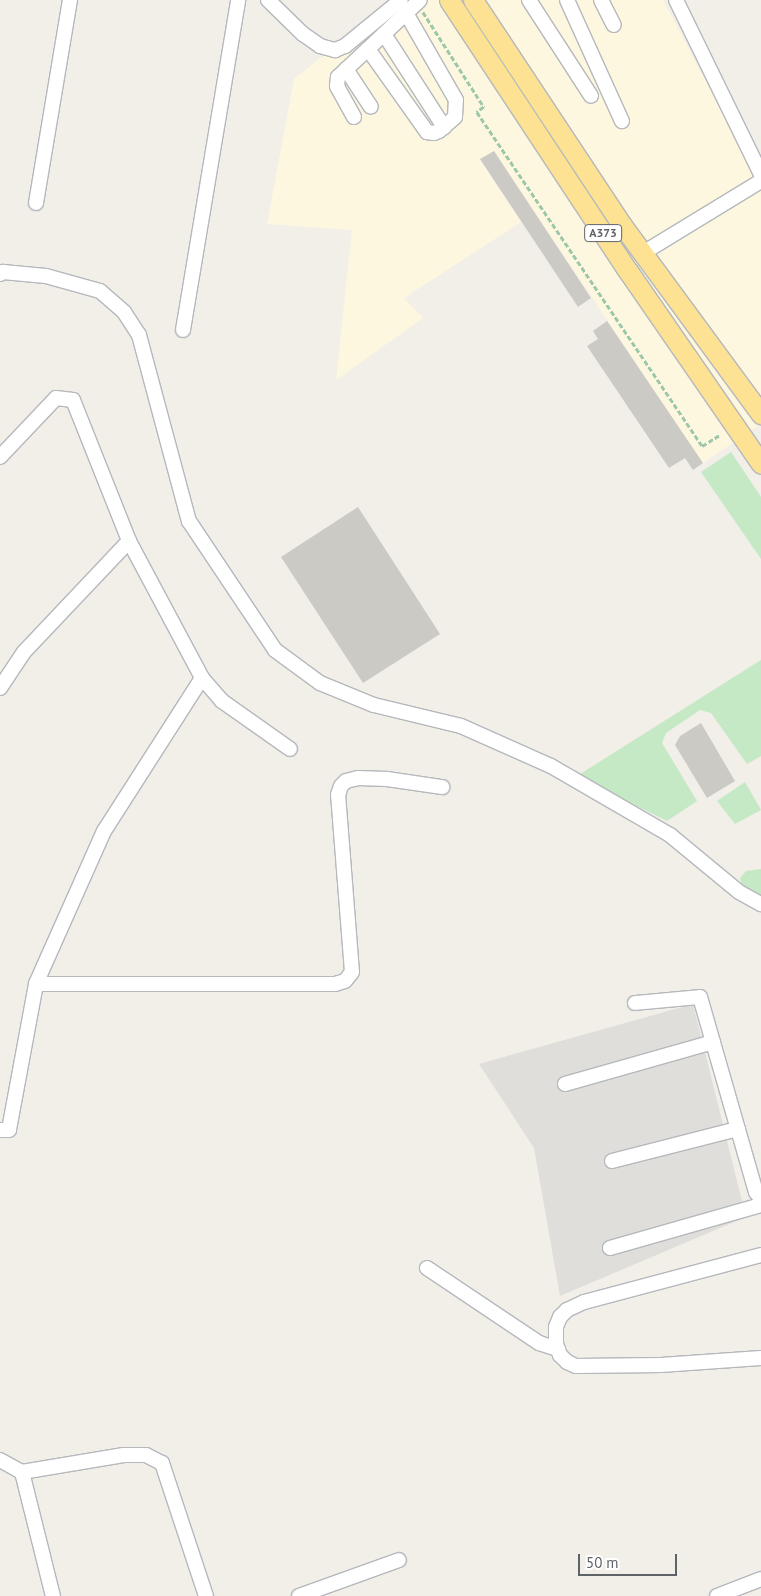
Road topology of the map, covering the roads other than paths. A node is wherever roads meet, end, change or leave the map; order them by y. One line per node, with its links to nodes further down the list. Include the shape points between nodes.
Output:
1 (70, 0): 23 (street)
2 (238, 0): 26 (street)
3 (268, 0): 11 (street, via 309,38 320,46 335,50)
4 (449, 0): 29 (highway, A373, via 628,271)
5 (473, 0): 24 (highway, A373)
6 (529, 0): 16 (street)
7 (566, 0): 19 (street)
8 (601, 0): 12 (street)
9 (676, 0): 21 (street)
10 (418, 1): 11 (street)
11 (403, 7): 13 (street); 20 (street, via 456,100 455,117)
12 (614, 25)
13 (384, 34): 14 (street); 20 (street)
14 (368, 49): 15 (street); 20 (street, via 427,132 434,134)
15 (346, 69): 17 (street); 18 (street, via 338,77 337,86)
16 (591, 96)
17 (371, 107)
18 (354, 116)
19 (622, 121)
20 (444, 127)
21 (761, 174)
22 (761, 181): 24 (street)
23 (36, 203)
24 (644, 253): 27 (highway, A373)
25 (0, 274): 35 (street, via 46,276 100,291 124,312 138,335 189,521 275,650 320,683 374,705 462,726 551,766 670,835 739,892)
26 (183, 330)
27 (761, 414)
28 (0, 457): 30 (street, via 56,398 73,400)
29 (761, 464)
30 (129, 541): 31 (street); 32 (street, via 24,652)
31 (202, 678): 33 (street, via 222,700); 36 (street, via 104,831)
32 (0, 688)
33 (290, 749)
34 (442, 787): 36 (street, via 358,778 341,786 338,795 352,972 345,981 335,984)
35 (761, 904)
36 (36, 984): 41 (street, via 9,1130)
37 (635, 1002): 38 (street, via 700,997)
38 (713, 1042): 39 (street); 40 (street)
39 (565, 1084)
40 (738, 1129): 42 (street); 43 (street, via 756,1192)
41 (0, 1130)
42 (612, 1161)
43 (761, 1199)
44 (761, 1204): 45 (street)
45 (610, 1248)
46 (761, 1255): 48 (street, via 584,1302 567,1310 557,1322)
47 (427, 1268): 48 (street, via 539,1344)
48 (558, 1349): 49 (street, via 562,1359 576,1366 662,1365)
49 (761, 1358)
50 (0, 1460): 51 (street)
51 (22, 1472): 54 (street); 55 (street, via 124,1455 146,1454 162,1463)
52 (399, 1560): 56 (street)
53 (761, 1579): 57 (street)
54 (53, 1596)
55 (206, 1596)
56 (299, 1596)
57 (717, 1596)

